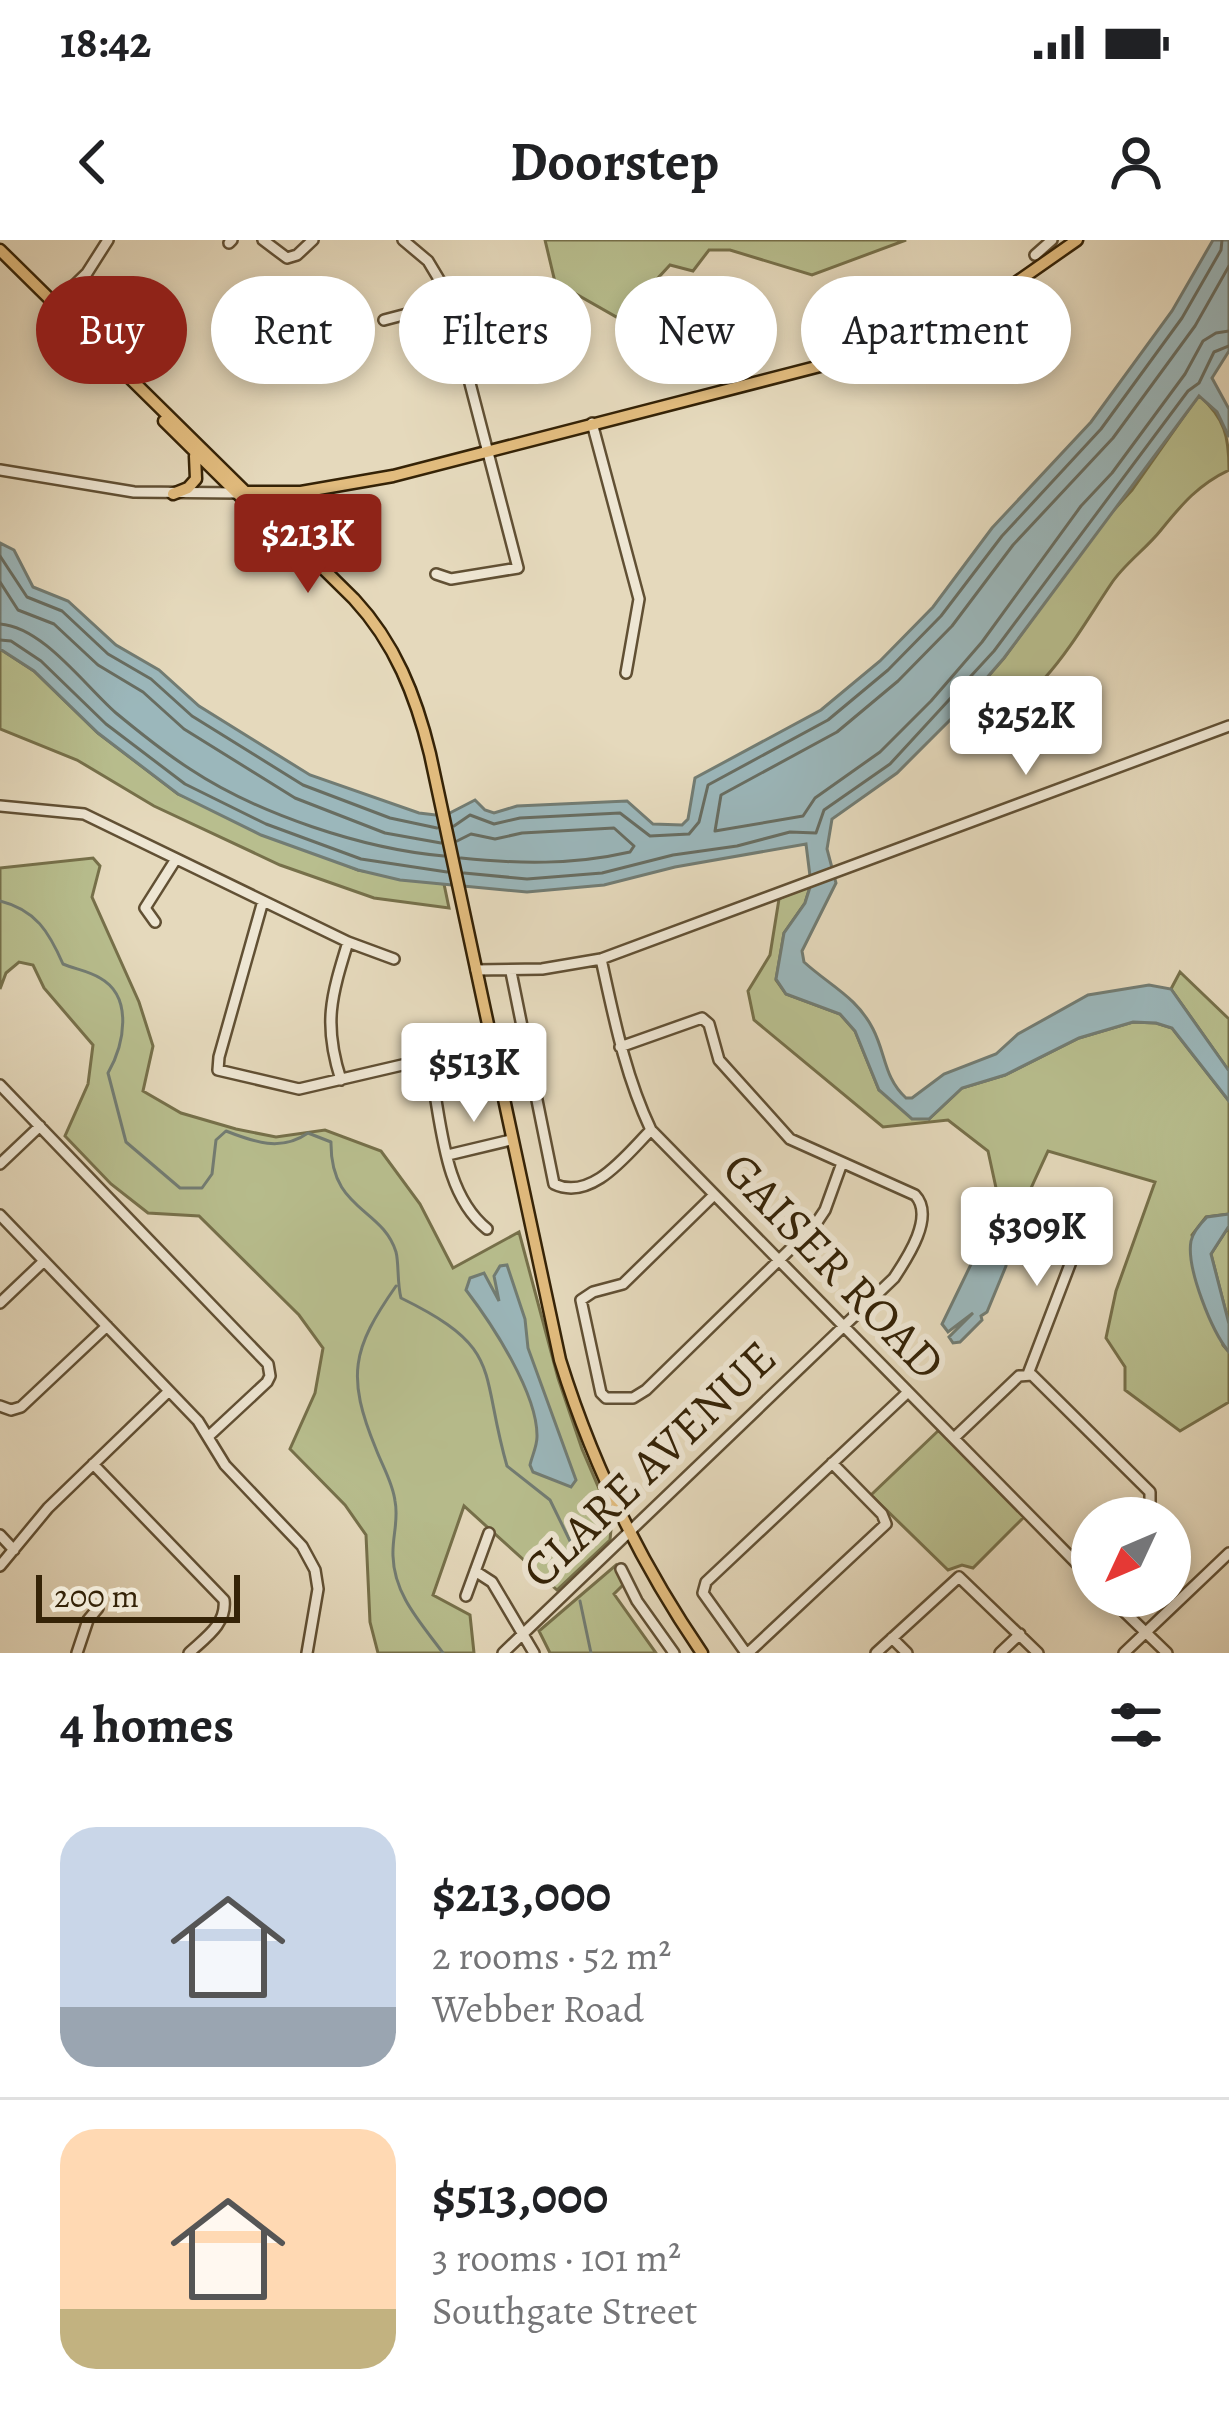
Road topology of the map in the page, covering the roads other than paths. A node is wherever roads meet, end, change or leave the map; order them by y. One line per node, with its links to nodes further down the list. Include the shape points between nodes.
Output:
1 (108, 240): 9 (street)
2 (263, 240): 3 (street, via 290,258)
3 (313, 240)
4 (403, 240): 10 (street)
5 (1052, 240): 8 (street)
6 (1077, 240): 17 (main road, via 951,328)
7 (0, 250): 11 (main road)
8 (1035, 255)
9 (84, 276)
10 (438, 276)
11 (36, 287)
12 (399, 316): 13 (street)
13 (385, 320)
14 (131, 384): 18 (main road)
15 (132, 384): 22 (main road)
16 (471, 384): 19 (street)
17 (592, 423): 19 (main road); 26 (street, via 639,599)
18 (189, 448): 22 (main road); 23 (main road, via 196,478)
19 (488, 450): 21 (main road); 25 (street, via 518,568 451,580)
20 (0, 470): 23 (street)
21 (301, 492): 22 (main road); 24 (main road, via 284,511)
22 (242, 493): 23 (street); 24 (main road); 27 (main road, via 361,616)
23 (173, 494)
24 (288, 533): 27 (main road, via 368,615)
25 (436, 574)
26 (626, 673)
27 (406, 678): 36 (main road)
28 (1229, 726): 35 (street)
29 (0, 806): 30 (street, via 84,814)
30 (176, 859): 31 (street); 32 (street, via 145,908)
31 (262, 901): 33 (street); 39 (street, via 218,1070 298,1089)
32 (155, 922)
33 (348, 942): 34 (street); 39 (street, via 329,1012)
34 (394, 959)
35 (601, 959): 37 (street); 38 (street, GAISER ROAD)
36 (476, 970): 37 (street); 43 (main road)
37 (511, 972): 42 (street, via 554,1184 568,1189 599,1180)
38 (620, 1047): 42 (street, GAISER ROAD); 45 (street, via 702,1018 718,1060 777,1126)
39 (341, 1080): 44 (street, via 428,1059)
40 (0, 1084): 41 (street)
41 (40, 1126): 46 (street); 60 (street, via 268,1364 267,1382)
42 (651, 1130): 47 (street, GAISER ROAD)
43 (511, 1140): 44 (street); 66 (main road, via 560,1360)
44 (448, 1155): 50 (street, via 464,1204)
45 (842, 1163): 51 (street, via 821,1217); 55 (street, CLARE AVENUE, via 915,1195 925,1210 894,1278)
46 (0, 1164)
47 (714, 1195): 51 (street, GAISER ROAD); 51 (street, via 623,1284 581,1300 606,1398 646,1390)
48 (0, 1215): 52 (street)
49 (1088, 1220): 56 (street)
50 (488, 1229)
51 (778, 1260): 55 (street, GAISER ROAD)
52 (44, 1261): 53 (street); 54 (street)
53 (0, 1303)
54 (107, 1326): 57 (street); 59 (street, via 21,1408)
55 (844, 1326): 58 (street, GAISER ROAD); 66 (street, CLARE AVENUE)
56 (1028, 1374): 61 (street); 64 (street)
57 (169, 1391): 60 (street); 63 (street)
58 (908, 1392): 61 (street, GAISER ROAD); 62 (street)
59 (0, 1406)
60 (209, 1436): 85 (street, via 312,1562 318,1603)
61 (954, 1438): 70 (street, GAISER ROAD)
62 (832, 1463): 90 (street, via 703,1587); 90 (street, via 886,1524)
63 (94, 1464): 68 (street); 84 (street, via 224,1600 219,1624)
64 (1150, 1497)
65 (489, 1533): 74 (street)
66 (628, 1533): 80 (street, CLARE AVENUE); 89 (main road)
67 (0, 1535): 68 (street)
68 (14, 1550): 72 (street)
69 (1229, 1552): 71 (street)
70 (1071, 1558)
71 (1216, 1564): 75 (street); 79 (street)
72 (0, 1567)
73 (621, 1569): 88 (street)
74 (475, 1571): 76 (street); 80 (street)
75 (1229, 1576)
76 (466, 1596)
77 (98, 1608): 83 (street)
78 (1129, 1617): 79 (street)
79 (1145, 1633): 95 (street); 96 (street)
80 (524, 1634): 86 (street, CLARE AVENUE); 87 (street)
81 (1020, 1634): 82 (street, via 959,1577); 93 (street); 94 (street)
82 (892, 1638): 91 (street); 92 (street)
83 (77, 1653)
84 (189, 1653)
85 (307, 1653)
86 (503, 1653)
87 (534, 1653)
88 (674, 1653)
89 (702, 1653)
90 (747, 1653)
91 (876, 1653)
92 (907, 1653)
93 (1000, 1653)
94 (1038, 1653)
95 (1124, 1653)
96 (1167, 1653)

